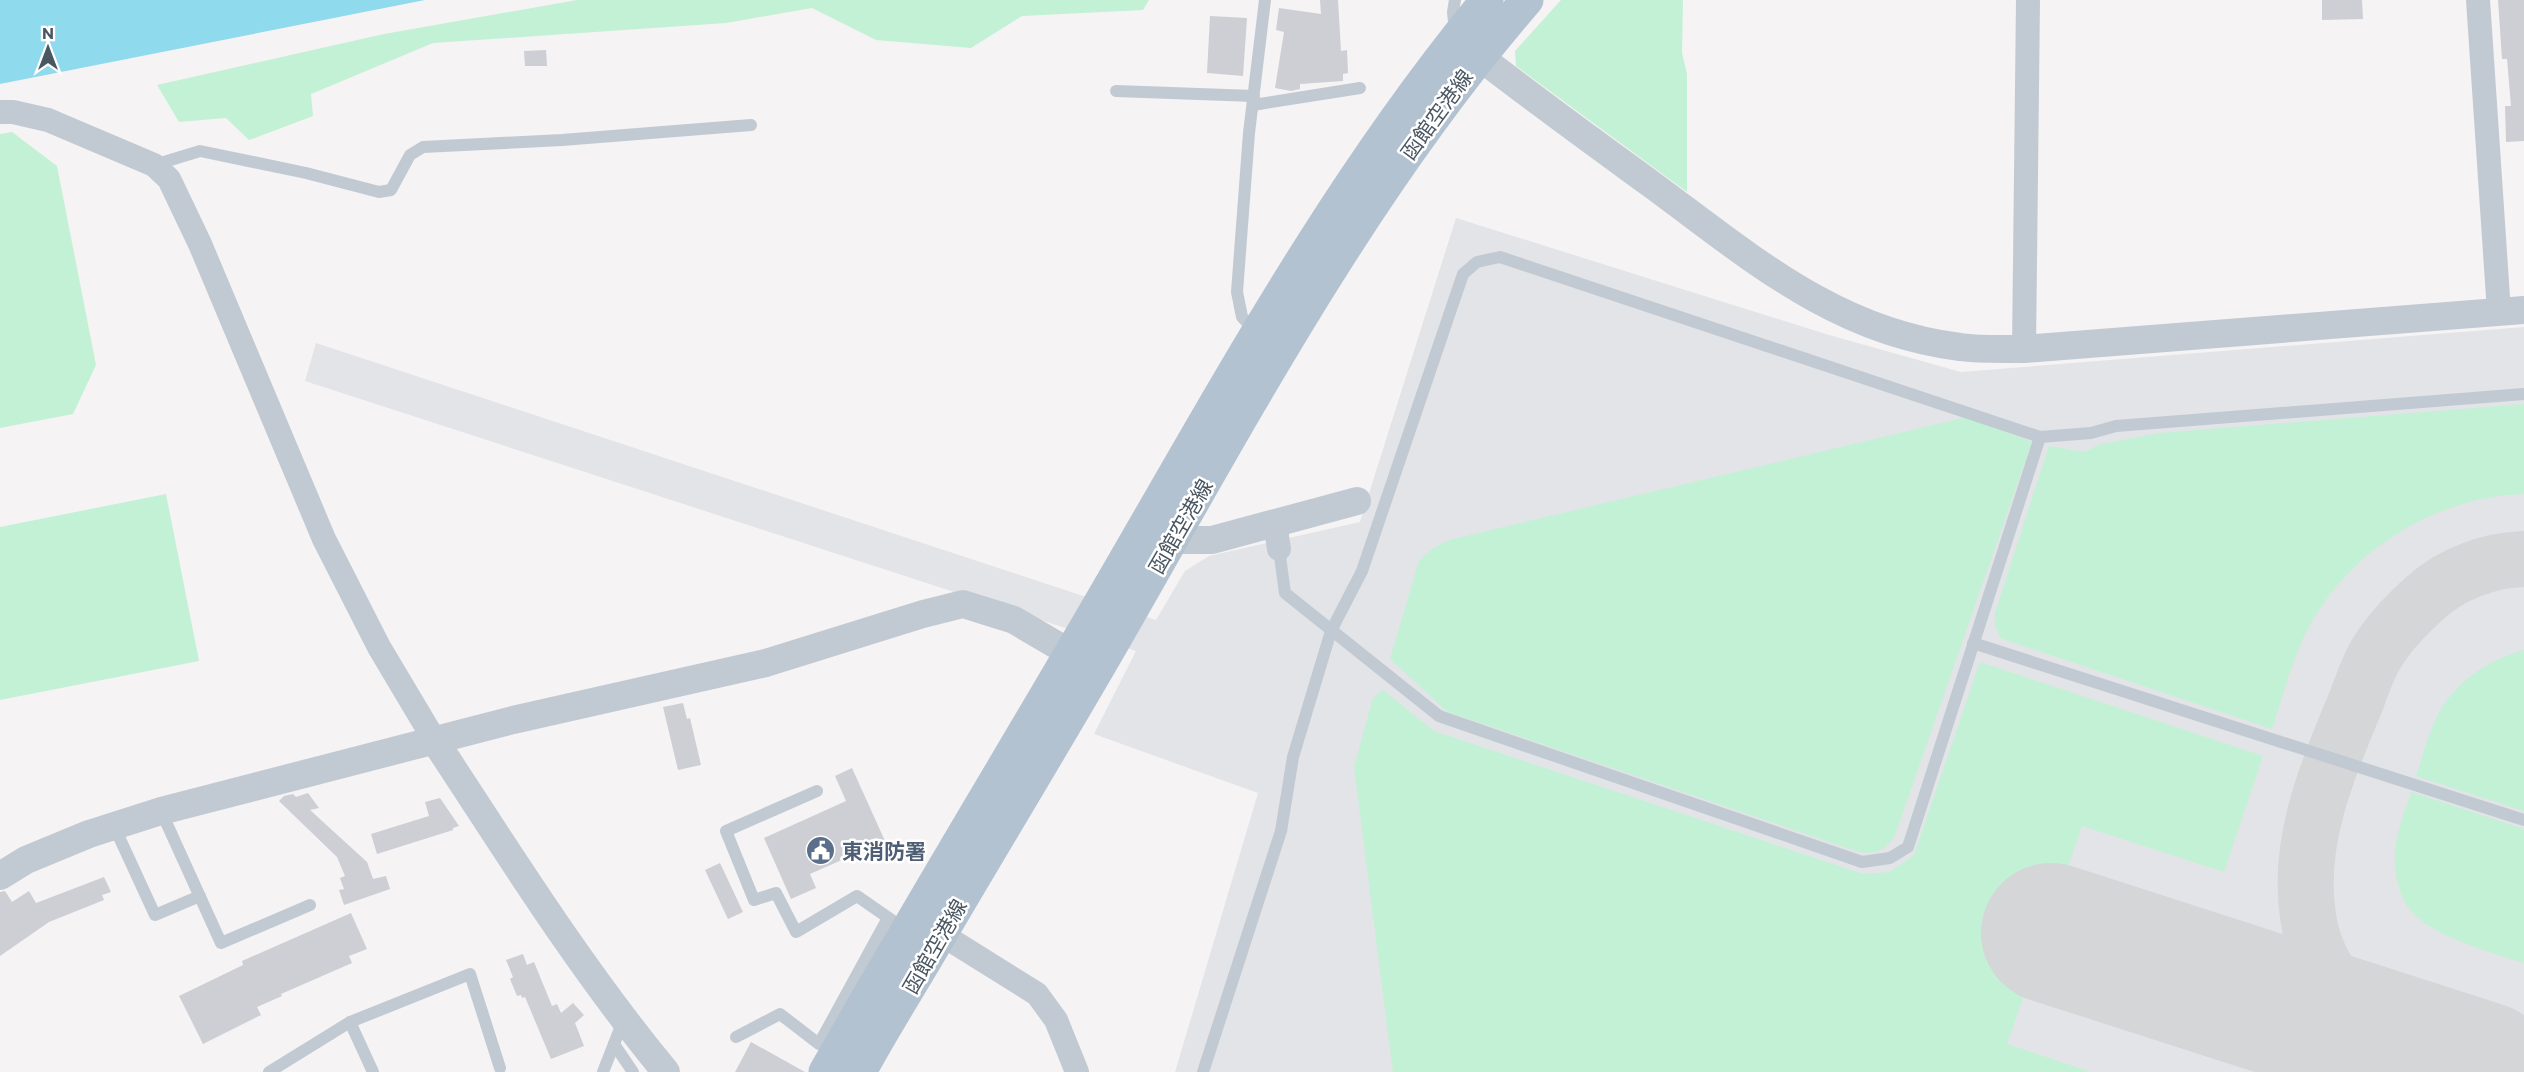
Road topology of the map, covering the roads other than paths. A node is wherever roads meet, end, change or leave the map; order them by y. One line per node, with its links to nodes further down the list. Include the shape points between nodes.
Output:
1 (1265, 0): 10 (lane)
2 (1455, 0): 7 (lane, via 1453,12)
3 (1487, 0): 7 (main road, 函館空港線)
4 (1527, 0): 7 (main road, 函館空港線)
5 (2028, 0): 16 (street)
6 (2478, 0): 14 (street)
7 (1467, 47): 15 (main road, 函館空港線, via 1421,133 1377,199); 16 (street, via 1759,264 1818,302 1887,332 1924,341 1960,347)
8 (1360, 88): 10 (lane)
9 (1116, 91): 10 (lane)
10 (1253, 101): 15 (lane, via 1237,292 1242,317)
11 (0, 112): 13 (street, via 48,120)
12 (751, 125): 13 (lane, via 423,147 410,155 391,190 380,192 200,151)
13 (161, 172): 25 (street, via 200,244 324,539 379,647)
14 (2511, 311): 16 (street)
15 (1268, 344): 20 (main road, 函館空港線)
16 (2024, 349)
17 (2524, 394): 18 (lane, via 2115,426 2091,433)
18 (2040, 437): 22 (lane, via 1500,257 1478,262 1464,274 1362,571); 23 (lane)
19 (1357, 501): 21 (street)
20 (1158, 534): 21 (street, via 1212,540); 24 (main road, 函館空港線)
21 (1277, 536): 22 (lane, via 1285,593)
22 (1331, 631): 23 (lane, via 1439,716 1862,862 1890,858 1908,847); 46 (lane, via 1293,757 1281,831)
23 (1973, 643): 28 (lane)
24 (1084, 661): 25 (street, via 1014,620 963,604 766,663); 33 (main road, 函館空港線)
25 (435, 741): 27 (street); 35 (street)
26 (817, 791): 33 (lane, via 726,831 754,900 776,893 796,932 857,896)
27 (161, 811): 29 (street); 31 (lane)
28 (2524, 820)
29 (114, 826): 30 (street, via 26,860); 31 (lane, via 154,915)
30 (0, 876)
31 (200, 896): 32 (lane, via 221,942)
32 (310, 905)
33 (919, 935): 36 (lane, via 819,1044 780,1014); 43 (main road, 函館空港線); 44 (main road, 函館空港線); 45 (street, via 1037,994 1056,1020)
34 (350, 1022): 37 (lane, via 470,974); 38 (lane); 39 (lane)
35 (618, 1031): 40 (lane); 41 (lane); 42 (street)
36 (736, 1037)
37 (498, 1071)
38 (269, 1072)
39 (373, 1072)
40 (603, 1072)
41 (633, 1072)
42 (666, 1072)
43 (825, 1072)
44 (860, 1072)
45 (1077, 1072)
46 (1203, 1072)

